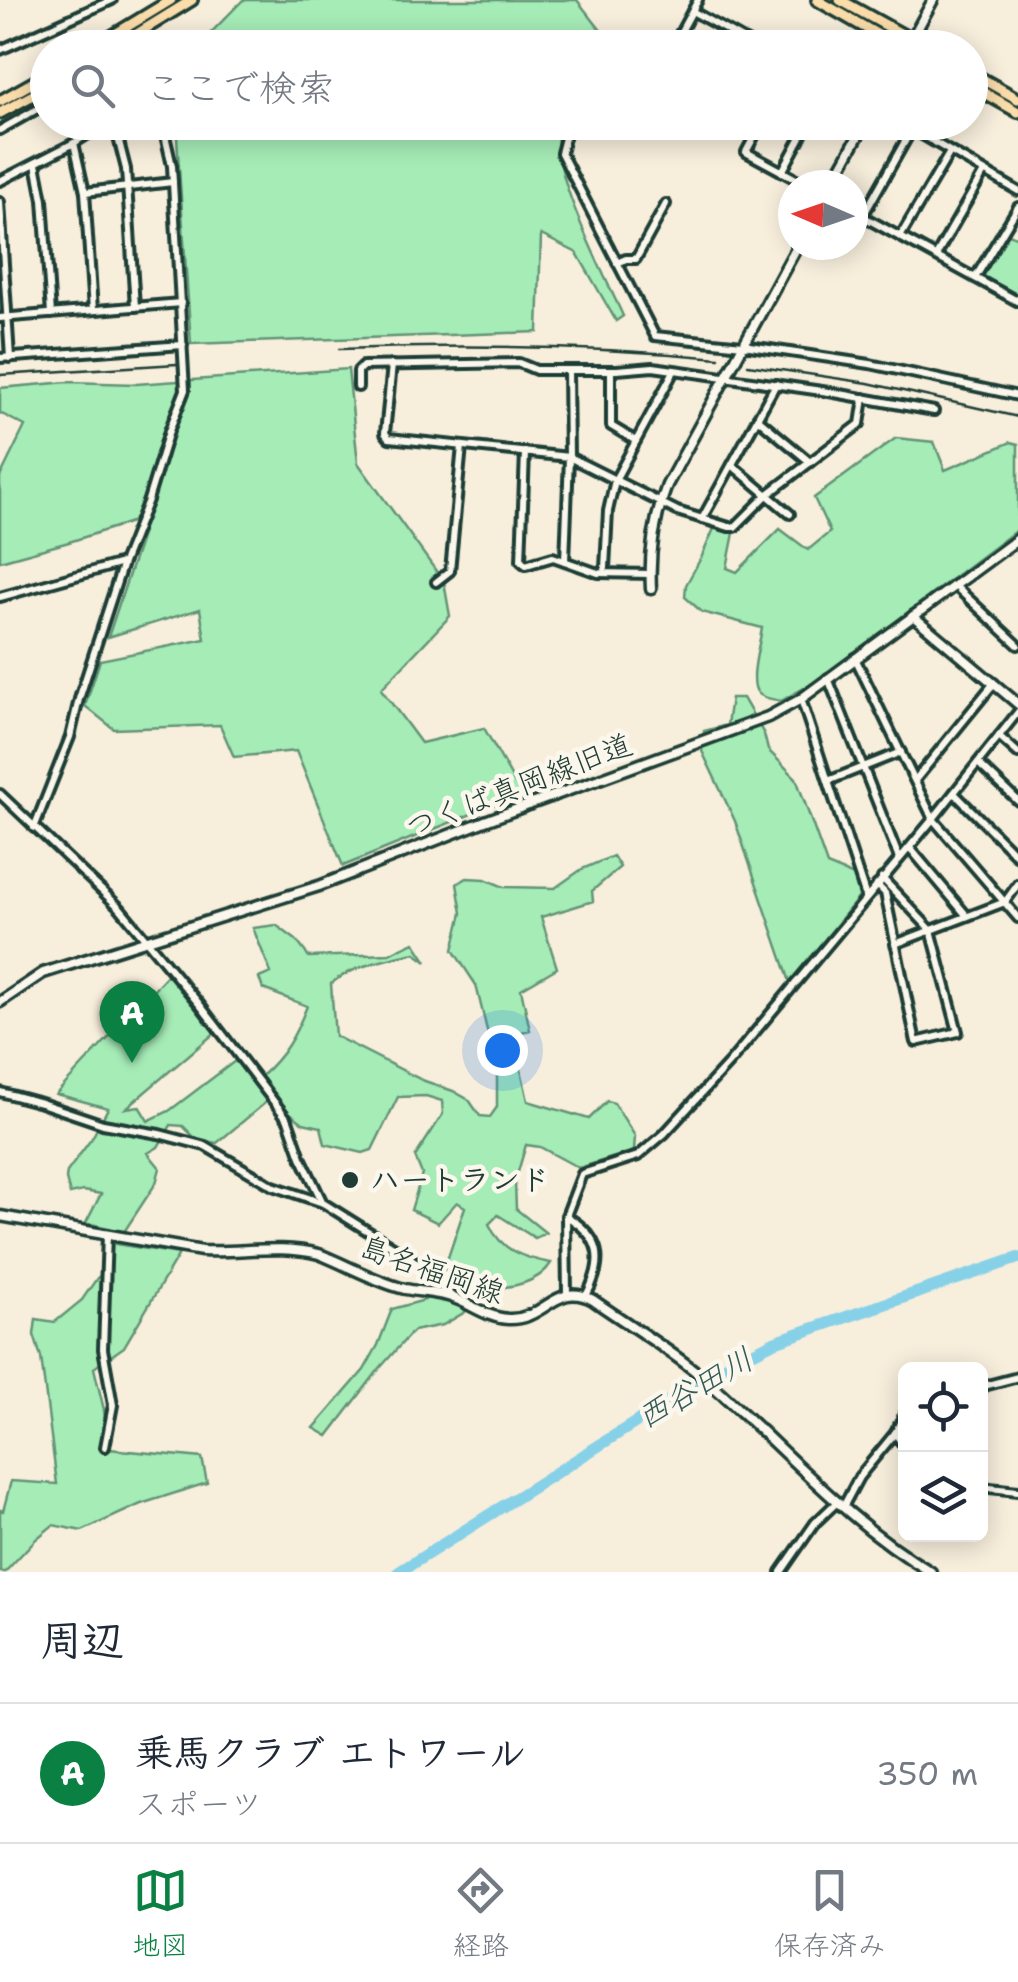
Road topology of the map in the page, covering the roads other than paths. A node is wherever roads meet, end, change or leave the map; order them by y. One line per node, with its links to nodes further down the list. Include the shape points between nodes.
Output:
1 (112, 0): 9 (street)
2 (170, 0): 10 (main road)
3 (192, 0): 11 (main road)
4 (698, 0): 8 (street)
5 (817, 0): 14 (main road)
6 (840, 0): 15 (main road)
7 (933, 0): 16 (street)
8 (692, 12): 12 (street); 13 (street)
9 (45, 30)
10 (134, 30)
11 (140, 30)
12 (682, 30)
13 (725, 30)
14 (877, 30)
15 (885, 30)
16 (916, 30)
17 (30, 37): 18 (street)
18 (0, 50)
19 (988, 82): 23 (main road)
20 (30, 84): 24 (main road)
21 (988, 96): 25 (main road)
22 (30, 97): 26 (main road)
23 (1018, 99)
24 (0, 102)
25 (1018, 112)
26 (0, 113)
27 (30, 113): 28 (street)
28 (0, 130)
29 (79, 140): 38 (street)
30 (118, 140): 47 (street)
31 (166, 140): 46 (street)
32 (564, 140): 58 (street, via 561,153)
33 (752, 140): 41 (street, via 746,152)
34 (799, 140): 42 (street)
35 (856, 140): 43 (street)
36 (906, 140): 52 (street)
37 (929, 140): 39 (street)
38 (74, 143): 40 (street); 49 (street)
39 (950, 152): 44 (street); 55 (street)
40 (36, 164): 45 (street); 64 (street)
41 (778, 170)
42 (783, 170)
43 (839, 170)
44 (984, 172): 48 (street); 56 (street)
45 (0, 181)
46 (172, 182): 47 (street); 61 (street)
47 (128, 186): 49 (street); 62 (street)
48 (1018, 191)
49 (86, 192): 63 (street)
50 (0, 202): 65 (street)
51 (666, 204): 58 (street, via 636,259)
52 (868, 207)
53 (1018, 208): 59 (street)
54 (868, 219): 55 (street)
55 (900, 236): 56 (street)
56 (936, 256): 59 (street)
57 (790, 260): 67 (street)
58 (617, 264): 67 (street, via 655,336)
59 (976, 278): 60 (street)
60 (1018, 299)
61 (181, 304): 62 (street); 66 (street)
62 (135, 307): 63 (street)
63 (92, 310): 64 (street)
64 (51, 314): 65 (street)
65 (4, 318): 69 (street)
66 (183, 345): 69 (street); 94 (street, via 185,390)
67 (743, 345): 74 (street); 77 (street)
68 (0, 358): 69 (street)
69 (10, 358)
70 (392, 366): 73 (street, via 519,362); 76 (street, via 363,366); 82 (street, via 388,438)
71 (610, 370): 72 (street); 73 (street); 81 (street, via 612,426)
72 (675, 370): 74 (street); 81 (street)
73 (568, 371): 84 (street)
74 (725, 377): 75 (street); 89 (street)
75 (776, 384): 78 (street); 80 (street)
76 (358, 387)
77 (1018, 396)
78 (864, 398): 79 (street); 85 (street, via 860,424)
79 (934, 412)
80 (757, 418): 85 (street); 86 (street)
81 (636, 441): 87 (street)
82 (462, 446): 83 (street); 97 (street, via 450,571)
83 (525, 452): 84 (street); 93 (street, via 521,561)
84 (569, 457): 87 (street); 93 (street)
85 (810, 462): 88 (street)
86 (732, 465): 88 (street); 91 (street)
87 (615, 480): 89 (street); 95 (street)
88 (767, 495): 90 (street); 91 (street, via 735,527)
89 (661, 503): 91 (street); 96 (street)
90 (790, 514)
91 (702, 519)
92 (1018, 539): 98 (street, つくば真岡線旧道)
93 (565, 561): 96 (street, via 598,573)
94 (123, 563): 100 (street); 120 (street, via 70,737)
95 (606, 568)
96 (650, 574): 99 (street)
97 (436, 582)
98 (954, 585): 101 (street, つくば真岡線旧道); 102 (street)
99 (651, 589)
100 (0, 597)
101 (913, 616): 103 (street, つくば真岡線旧道); 105 (street)
102 (1018, 645)
103 (855, 658): 104 (street, つくば真岡線旧道); 110 (street)
104 (828, 678): 106 (street, つくば真岡線旧道); 113 (street)
105 (994, 683): 107 (street); 114 (street)
106 (801, 698): 115 (street); 131 (street, つくば真岡線旧道, via 741,728 365,870)
107 (1018, 704)
108 (1018, 712): 109 (street)
109 (999, 736): 111 (street); 112 (street)
110 (901, 752): 113 (street); 114 (street)
111 (1018, 752)
112 (978, 763): 116 (street); 118 (street)
113 (863, 767): 115 (street); 123 (street)
114 (915, 779): 119 (street)
115 (828, 780): 126 (street)
116 (954, 793): 119 (street); 122 (street)
117 (0, 794): 120 (street)
118 (1018, 801)
119 (933, 818): 121 (street); 127 (street)
120 (34, 828): 131 (street)
121 (910, 848): 123 (street); 128 (street)
122 (1018, 857)
123 (899, 858): 124 (street)
124 (880, 882): 126 (street); 130 (street); 132 (street)
125 (1018, 884): 127 (street)
126 (866, 898): 137 (street, via 655,1142 638,1156 582,1174)
127 (1005, 902): 128 (street); 129 (street)
128 (967, 916): 130 (street)
129 (1018, 918)
130 (931, 930): 132 (street); 132 (street, via 958,1032 916,1042)
131 (147, 939): 133 (street, つくば真岡線旧道, via 43,973); 135 (street, via 288,1120)
132 (895, 944)
133 (0, 1002)
134 (0, 1092): 135 (street, via 205,1146 273,1186)
135 (322, 1203): 141 (street, via 406,1255)
136 (0, 1216): 138 (street, 島名福岡線)
137 (566, 1216): 139 (street); 140 (street, via 586,1228 596,1247 596,1278)
138 (107, 1234): 141 (street, 島名福岡線, via 202,1252 305,1250 402,1288); 147 (street, via 103,1350 114,1405)
139 (567, 1294): 140 (street); 141 (street, 島名福岡線, via 514,1319)
140 (586, 1296): 150 (street, via 704,1378)
141 (452, 1297)
142 (1018, 1377): 143 (street)
143 (988, 1385)
144 (898, 1427): 145 (street)
145 (895, 1433): 146 (street); 150 (street)
146 (898, 1438)
147 (105, 1447)
148 (988, 1488): 149 (street)
149 (1018, 1491)
150 (839, 1505): 151 (street, via 814,1524); 152 (street)
151 (781, 1572)
152 (931, 1572)

